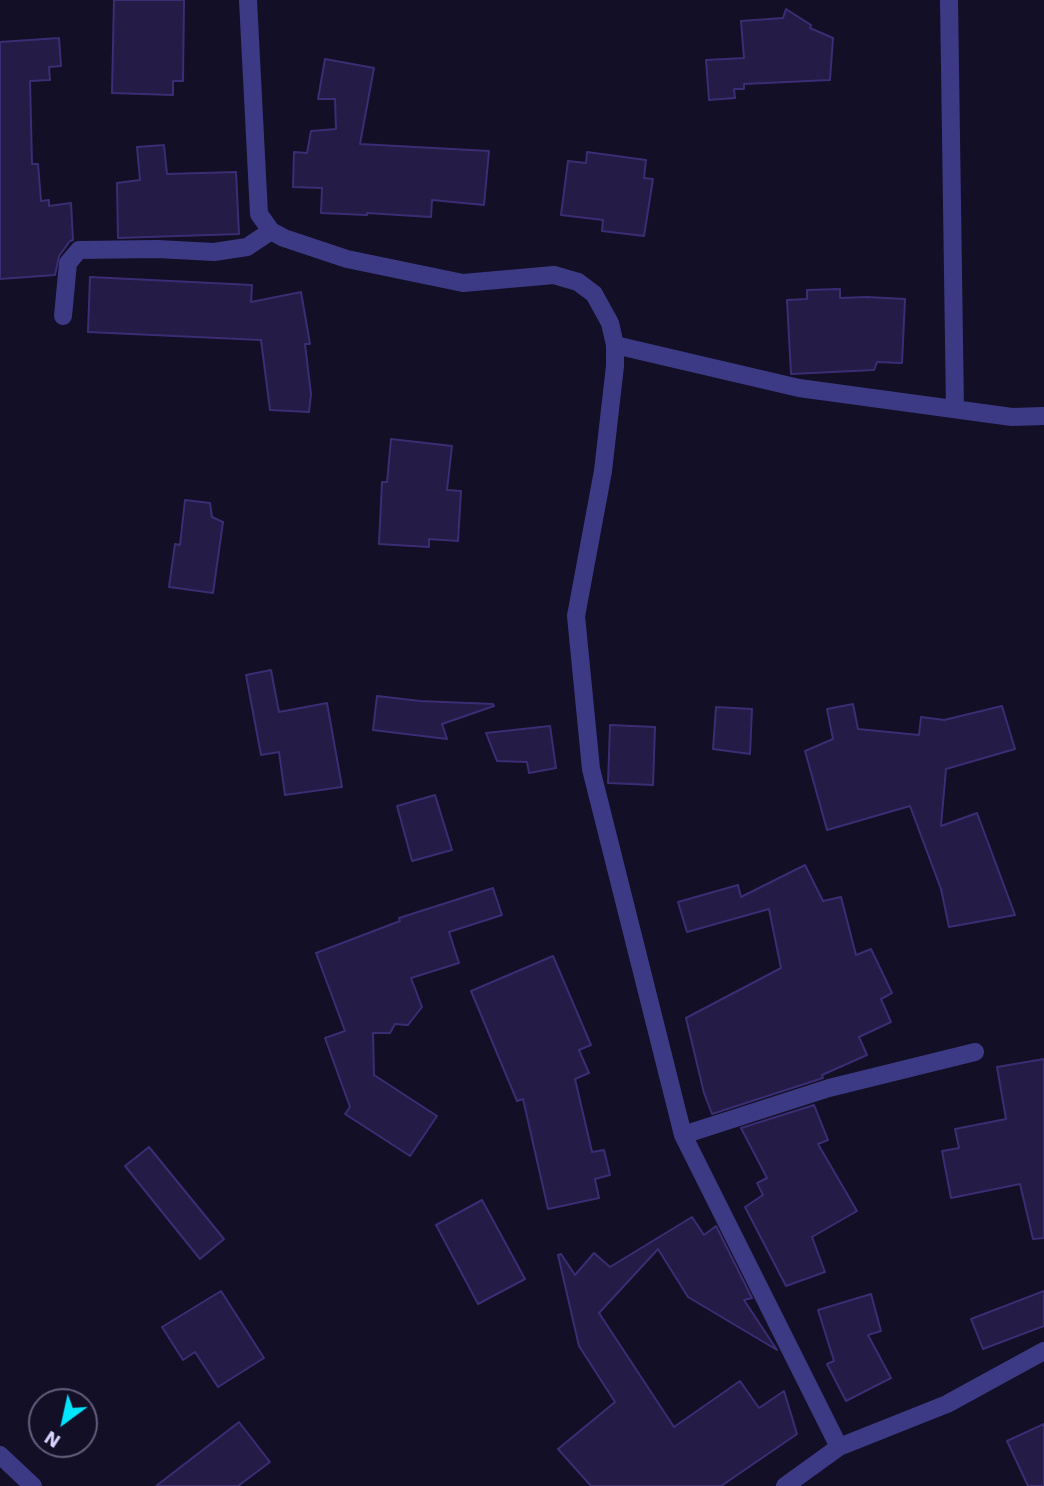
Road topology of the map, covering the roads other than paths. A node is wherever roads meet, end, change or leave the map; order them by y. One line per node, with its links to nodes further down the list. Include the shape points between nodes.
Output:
1 (248, 0): 3 (street, via 259,214)
2 (949, 0): 6 (street)
3 (271, 231): 4 (street, via 247,247 214,252 79,250 68,263); 5 (street, via 347,258 463,283 554,275 578,282 604,309)
4 (63, 316)
5 (615, 345): 6 (street, via 799,388); 9 (street, via 603,471 576,616 591,769)
6 (955, 409): 7 (street, via 1012,417)
7 (1044, 416)
8 (975, 1052): 9 (street, via 829,1088)
9 (683, 1135): 11 (street)
10 (1044, 1351): 11 (street, via 947,1404)
11 (839, 1447): 14 (street)
12 (0, 1455): 13 (street)
13 (33, 1486)
14 (785, 1486)

